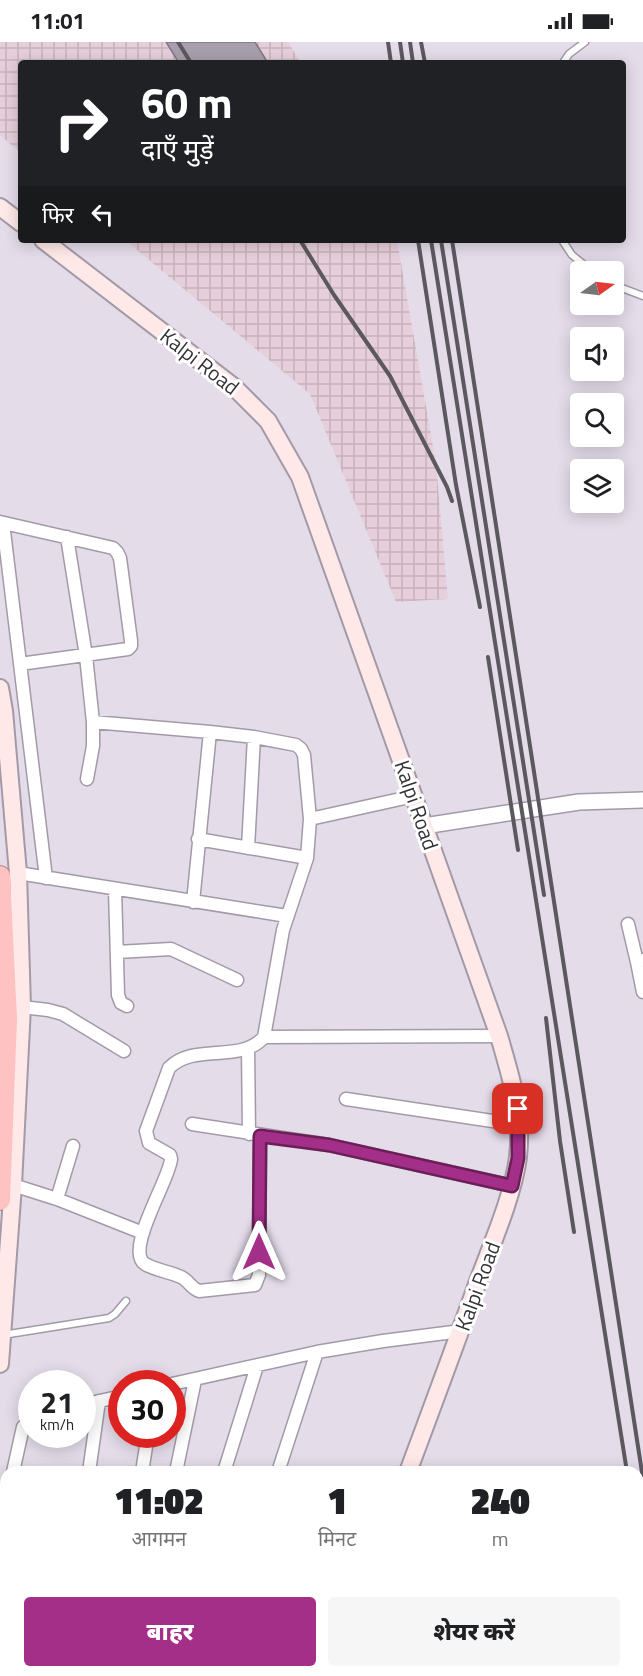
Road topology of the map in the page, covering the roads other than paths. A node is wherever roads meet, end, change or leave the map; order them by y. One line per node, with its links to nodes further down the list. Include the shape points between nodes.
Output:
1 (585, 42): 2 (lane)
2 (565, 60)
3 (1, 208): 4 (main road)
4 (18, 221)
5 (47, 243): 19 (main road, Kalpi Road, via 234,387 268,421 300,477)
6 (563, 243): 7 (lane)
7 (579, 261)
8 (624, 289): 9 (lane)
9 (643, 296)
10 (1, 522): 11 (street); 13 (street)
11 (67, 537): 12 (street); 12 (street, via 112,548 120,558 131,646 123,651)
12 (86, 656): 13 (street); 15 (street)
13 (20, 664): 27 (street)
14 (0, 688): 26 (main road)
15 (93, 722): 16 (street); 18 (street)
16 (210, 732): 17 (street); 23 (street)
17 (254, 737): 21 (street, via 301,748); 24 (street)
18 (87, 779)
19 (414, 796): 21 (street); 22 (main road, Kalpi Road)
20 (643, 800): 22 (street, via 579,802)
21 (310, 819): 25 (street)
22 (424, 826): 38 (main road, Kalpi Road)
23 (198, 839): 24 (street); 29 (street)
24 (248, 848): 25 (street)
25 (307, 858): 30 (street)
26 (9, 874): 27 (street); 37 (main road); 50 (highway)
27 (46, 878): 28 (street)
28 (115, 889): 29 (street); 32 (street)
29 (193, 902): 30 (street)
30 (287, 916): 39 (street)
31 (628, 924): 33 (street)
32 (117, 951): 34 (street, via 171,949); 36 (street, via 118,995)
33 (640, 961): 35 (street)
34 (237, 980)
35 (643, 992)
36 (127, 1006)
37 (21, 1007): 41 (street, via 63,1014); 47 (main road)
38 (499, 1036): 39 (street); 44 (main road, Kalpi Road, via 516,1093)
39 (264, 1037): 40 (street)
40 (248, 1048): 45 (street); 51 (street, via 190,1056 169,1068 146,1135 149,1143 170,1155 171,1164)
41 (124, 1051)
42 (346, 1099): 44 (street)
43 (192, 1124): 45 (street)
44 (519, 1125): 48 (main road, Kalpi Road)
45 (254, 1135): 48 (street, via 329,1145); 51 (street, via 259,1275 255,1285 194,1289 183,1278 141,1260)
46 (73, 1146): 49 (street)
47 (13, 1185): 49 (street); 54 (main road)
48 (512, 1186): 53 (main road, Kalpi Road)
49 (57, 1199): 51 (street)
50 (0, 1200)
51 (143, 1233)
52 (126, 1301): 54 (lane, via 109,1318)
53 (461, 1331): 55 (street); 70 (main road, Kalpi Road)
54 (2, 1349)
55 (317, 1352): 56 (street); 69 (street)
56 (257, 1366): 57 (street); 68 (street)
57 (195, 1380): 58 (street); 67 (street)
58 (186, 1382)
59 (108, 1399): 60 (street)
60 (99, 1401): 61 (street); 65 (street)
61 (96, 1402)
62 (19, 1448): 64 (street)
63 (146, 1448): 66 (street)
64 (15, 1466)
65 (89, 1466)
66 (143, 1466)
67 (177, 1466)
68 (226, 1466)
69 (280, 1466)
70 (410, 1466)

